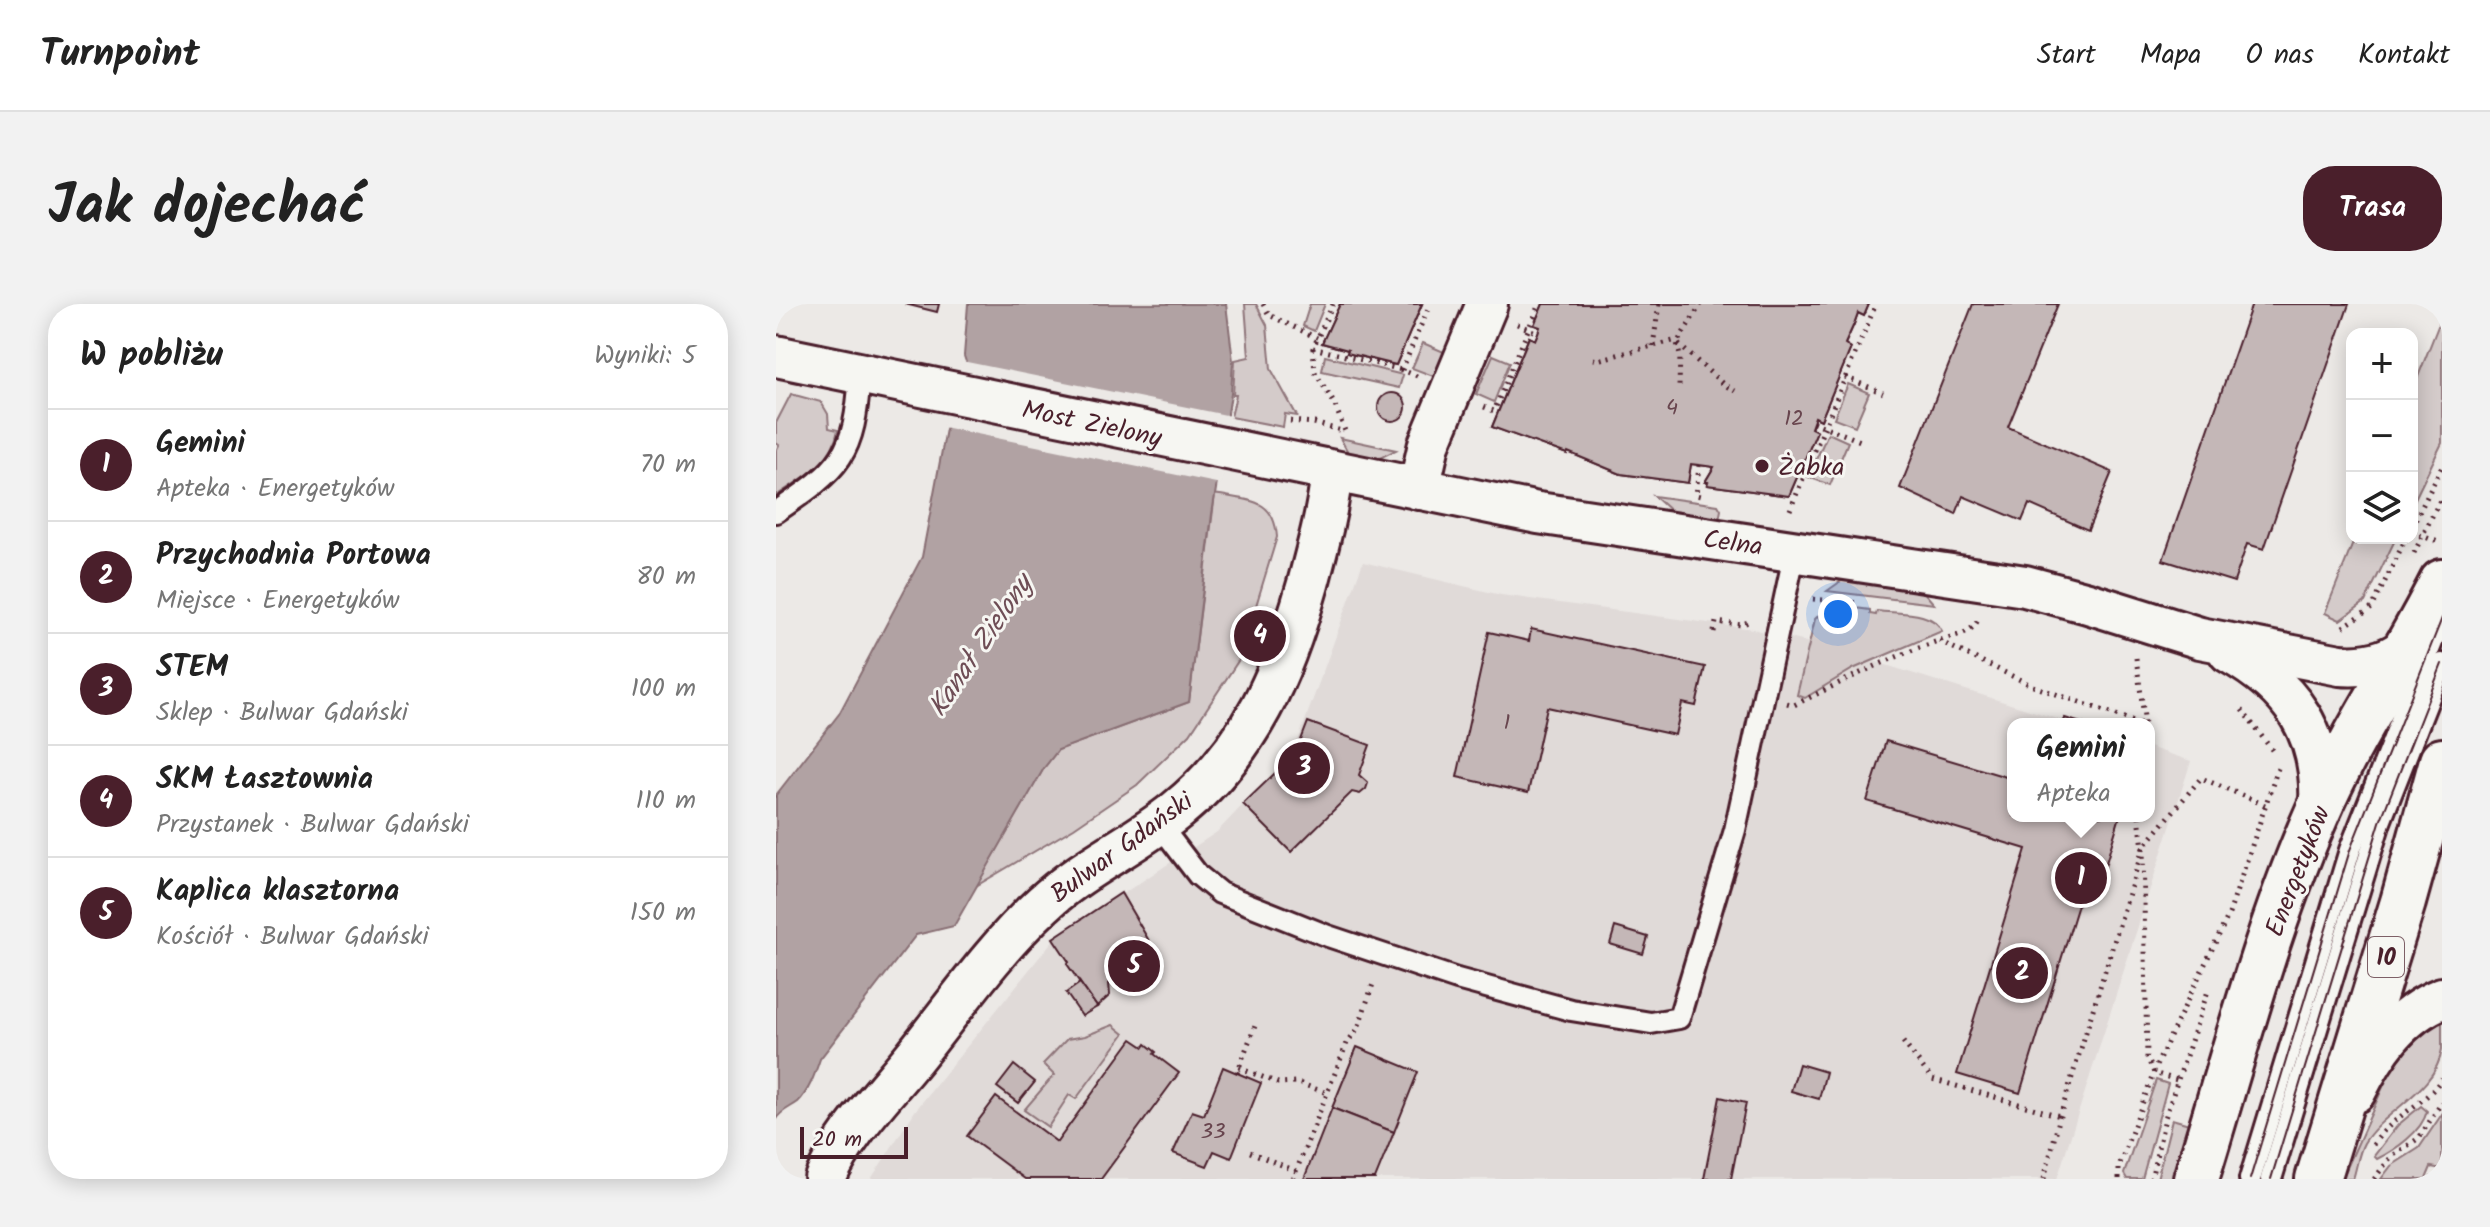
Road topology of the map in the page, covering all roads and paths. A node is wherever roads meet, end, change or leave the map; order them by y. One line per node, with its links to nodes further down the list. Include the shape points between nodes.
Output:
1 (1263, 304): 8 (path, via 1269,315)
2 (1333, 304): 8 (path)
3 (1487, 304): 28 (street, via 1429,444)
4 (1539, 304): 20 (path, via 1494,411)
5 (1659, 304): 10 (path)
6 (1701, 304): 9 (path)
7 (1876, 304): 16 (path)
8 (1317, 338): 11 (path)
9 (1677, 343): 10 (path); 17 (path); 18 (path)
10 (1653, 346): 13 (path)
11 (1313, 348): 14 (path); 23 (path, via 1315,372 1343,431)
12 (776, 356): 15 (street, Most Zielony)
13 (1593, 359)
14 (1402, 370)
15 (860, 375): 25 (street, Most Zielony); 32 (lane, via 851,434 839,462)
16 (1845, 377): 19 (path); 22 (path)
17 (1679, 386)
18 (1735, 391)
19 (1883, 393)
20 (1481, 406)
21 (1813, 422): 22 (path)
22 (1824, 427): 24 (path); 31 (path)
23 (1349, 432)
24 (1863, 442)
25 (1262, 457): 27 (street, Celna)
26 (2442, 466): 33 (path)
27 (1332, 471): 28 (street, Celna); 58 (street, Bulwar Gdański, via 1325,523 1275,682 1231,754)
28 (1419, 489): 36 (street, Celna, via 1538,513)
29 (1682, 494): 30 (path)
30 (1696, 495)
31 (1790, 510)
32 (776, 512)
33 (2418, 516)
34 (2418, 536): 37 (path)
35 (2403, 544): 42 (path, via 2372,608)
36 (1795, 551): 38 (lane); 44 (street, Celna, via 2025,586)
37 (2441, 562): 46 (main road, Energetyków)
38 (1786, 593): 39 (path); 60 (lane, via 1735,830 1679,1018 1651,1023 1571,1010)
39 (1869, 603)
40 (1756, 613): 43 (path, via 1741,625 1716,622)
41 (1965, 614): 45 (path, via 1982,617 1969,630)
42 (2335, 631)
43 (1714, 632)
44 (2200, 638): 46 (street, Celna, via 2354,666 2381,662); 56 (street, Celna, via 2263,673 2294,705 2315,756)
45 (1939, 641): 50 (path, via 1794,705); 51 (path, via 2033,686)
46 (2432, 642): 56 (main road, Energetyków, via 2355,738); 78 (lane, via 2350,850); 79 (lane)
47 (2128, 655): 48 (path)
48 (2136, 658): 49 (path); 52 (path)
49 (2148, 661)
50 (1786, 703)
51 (2126, 718)
52 (2143, 718)
53 (2442, 761): 71 (main road, 10)
54 (2280, 762): 55 (path)
55 (2265, 805): 59 (path, via 2201,778); 64 (path, via 2229,914)
56 (2320, 809): 77 (main road, Energetyków, via 2276,918)
57 (2140, 822): 59 (path)
58 (1159, 824): 60 (lane, via 1198,875 1220,893); 73 (street, Bulwar Gdański, via 1072,880 1024,922 839,1151)
59 (2143, 848): 64 (path, via 2147,1057); 69 (path)
60 (1391, 958): 67 (path, via 1374,981)
61 (2442, 998): 71 (street, via 2405,1021 2382,1046 2358,1086)
62 (1255, 1026): 67 (path, via 1238,1070)
63 (1903, 1042): 69 (path, via 1932,1079)
64 (2154, 1073): 66 (path); 76 (path, via 2119,1166)
65 (2442, 1078): 71 (path, via 2424,1100)
66 (2183, 1082)
67 (1327, 1093): 72 (path)
68 (2442, 1102): 80 (path, via 2419,1138 2385,1163)
69 (2060, 1116): 75 (path)
70 (1250, 1152): 72 (path)
71 (2337, 1162)
72 (1296, 1171): 74 (path)
73 (825, 1179)
74 (1293, 1179)
75 (2044, 1179)
76 (2119, 1179)
77 (2196, 1179)
78 (2250, 1179)
79 (2271, 1179)
80 (2374, 1179)

